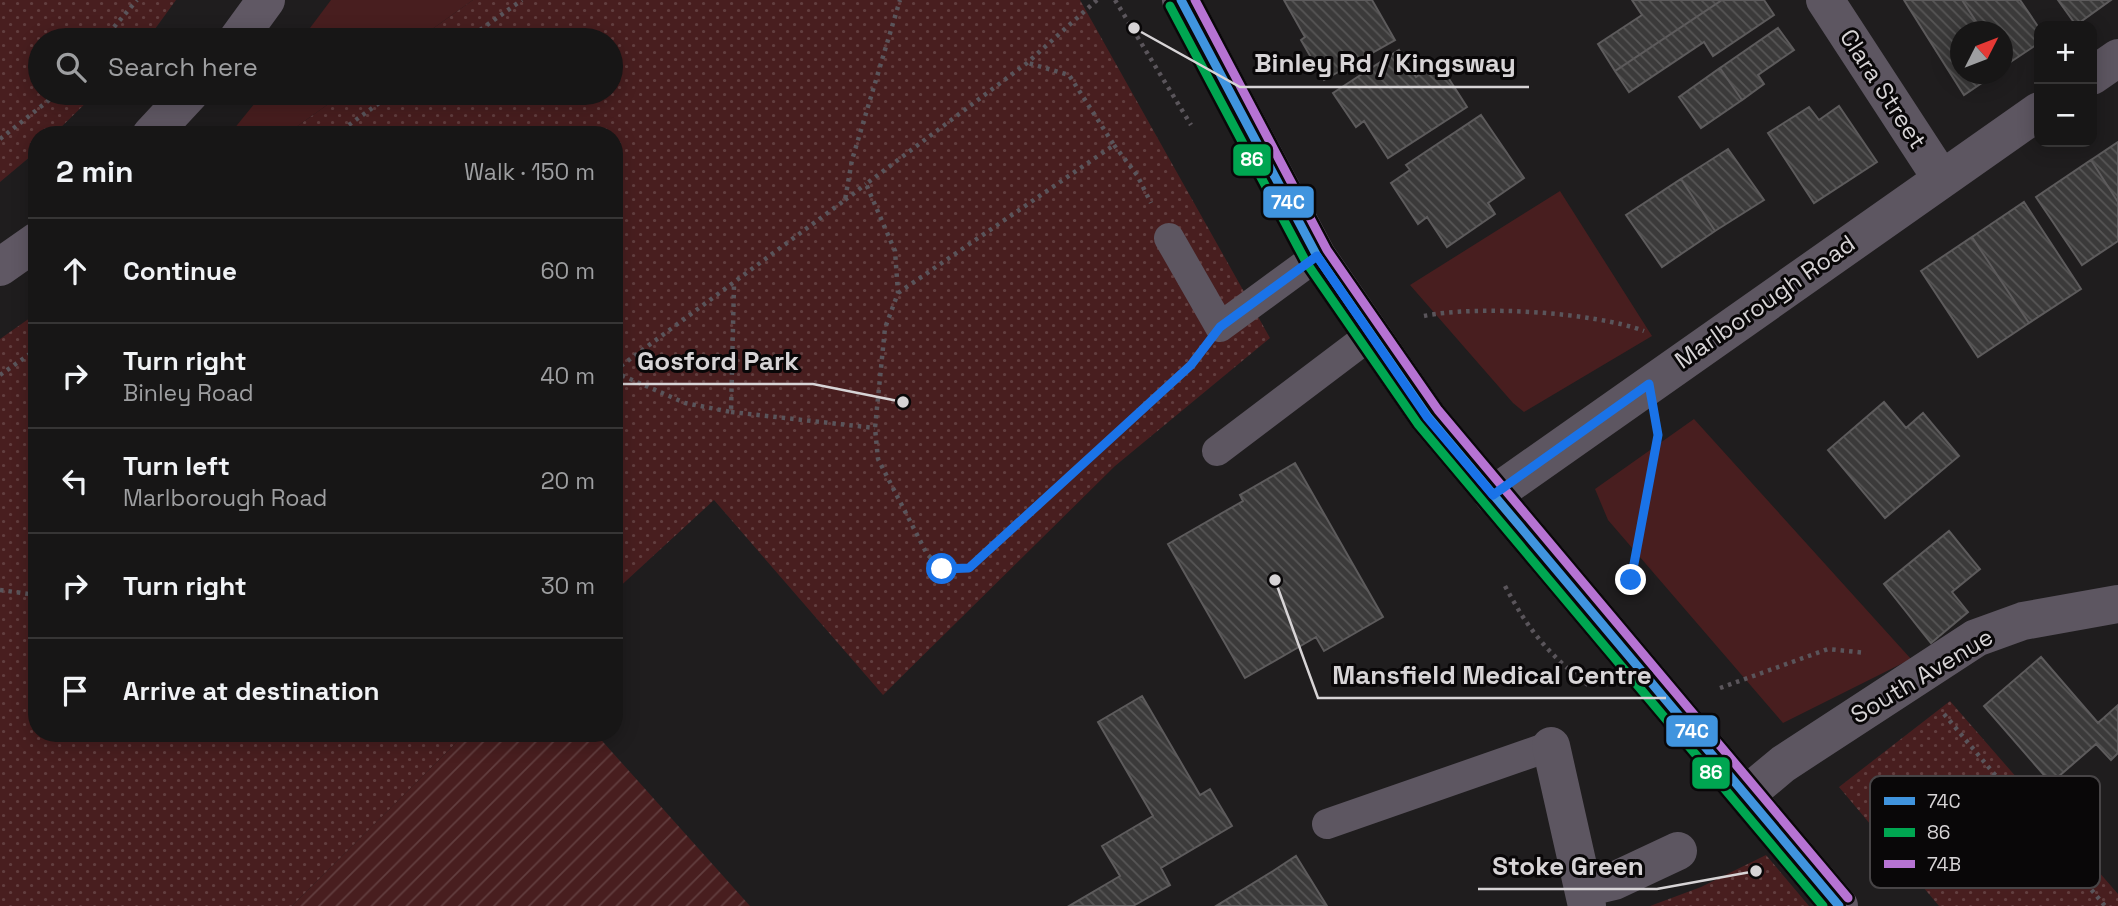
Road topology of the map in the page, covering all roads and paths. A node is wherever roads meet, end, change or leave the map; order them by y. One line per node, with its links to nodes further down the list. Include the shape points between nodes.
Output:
1 (137, 0): 8 (path)
2 (266, 0): 9 (main road)
3 (522, 0): 10 (path)
4 (900, 0): 24 (path, via 852,160)
5 (1097, 0): 12 (path)
6 (1181, 0): 27 (main road)
7 (1825, 0): 22 (street, Clara Street)
8 (113, 28)
9 (246, 28)
10 (483, 28)
11 (2118, 58): 13 (street)
12 (1027, 63): 21 (path, via 1069,75); 23 (path)
13 (2097, 73)
14 (43, 105): 20 (path)
15 (179, 105): 18 (main road)
16 (376, 105): 19 (path)
17 (2034, 114): 22 (street, Marlborough Road)
18 (159, 126)
19 (347, 126)
20 (0, 139)
21 (1114, 145): 25 (path, via 1137,175); 30 (path)
22 (1941, 178): 34 (street, Marlborough Road)
23 (866, 184): 24 (path); 30 (path, via 895,251)
24 (845, 200): 29 (path)
25 (1169, 238): 32 (lane)
26 (28, 247): 28 (main road)
27 (1317, 256): 32 (lane); 33 (main road)
28 (0, 267)
29 (734, 284): 36 (path); 40 (path)
30 (898, 293): 41 (path, via 885,328)
31 (1424, 316): 34 (path, via 1454,310 1558,315 1637,329)
32 (1220, 327): 41 (path, via 1191,365 969,568 942,569 927,554 878,459)
33 (1369, 336): 42 (lane); 43 (main road, via 1427,417)
34 (1696, 351): 39 (street, Marlborough Road)
35 (28, 355): 37 (path)
36 (623, 365)
37 (0, 375)
38 (623, 376): 40 (path, via 685,403)
39 (1649, 384): 43 (street, Marlborough Road); 44 (path, via 1658,435)
40 (731, 412): 41 (path)
41 (875, 428)
42 (1217, 451)
43 (1493, 495): 52 (main road)
44 (1631, 580)
45 (0, 590): 46 (path)
46 (28, 594)
47 (2118, 604): 48 (street, South Avenue, via 2022,621 1976,638)
48 (1928, 670): 49 (path, via 1828,649); 51 (path); 52 (street, South Avenue, via 1783,764)
49 (1720, 688)
50 (1551, 746): 53 (lane); 56 (street)
51 (2008, 776)
52 (1747, 794): 57 (main road)
53 (1327, 824)
54 (1678, 851): 56 (street)
55 (2092, 888): 58 (path)
56 (1586, 897)
57 (1839, 906)
58 (2105, 906)

